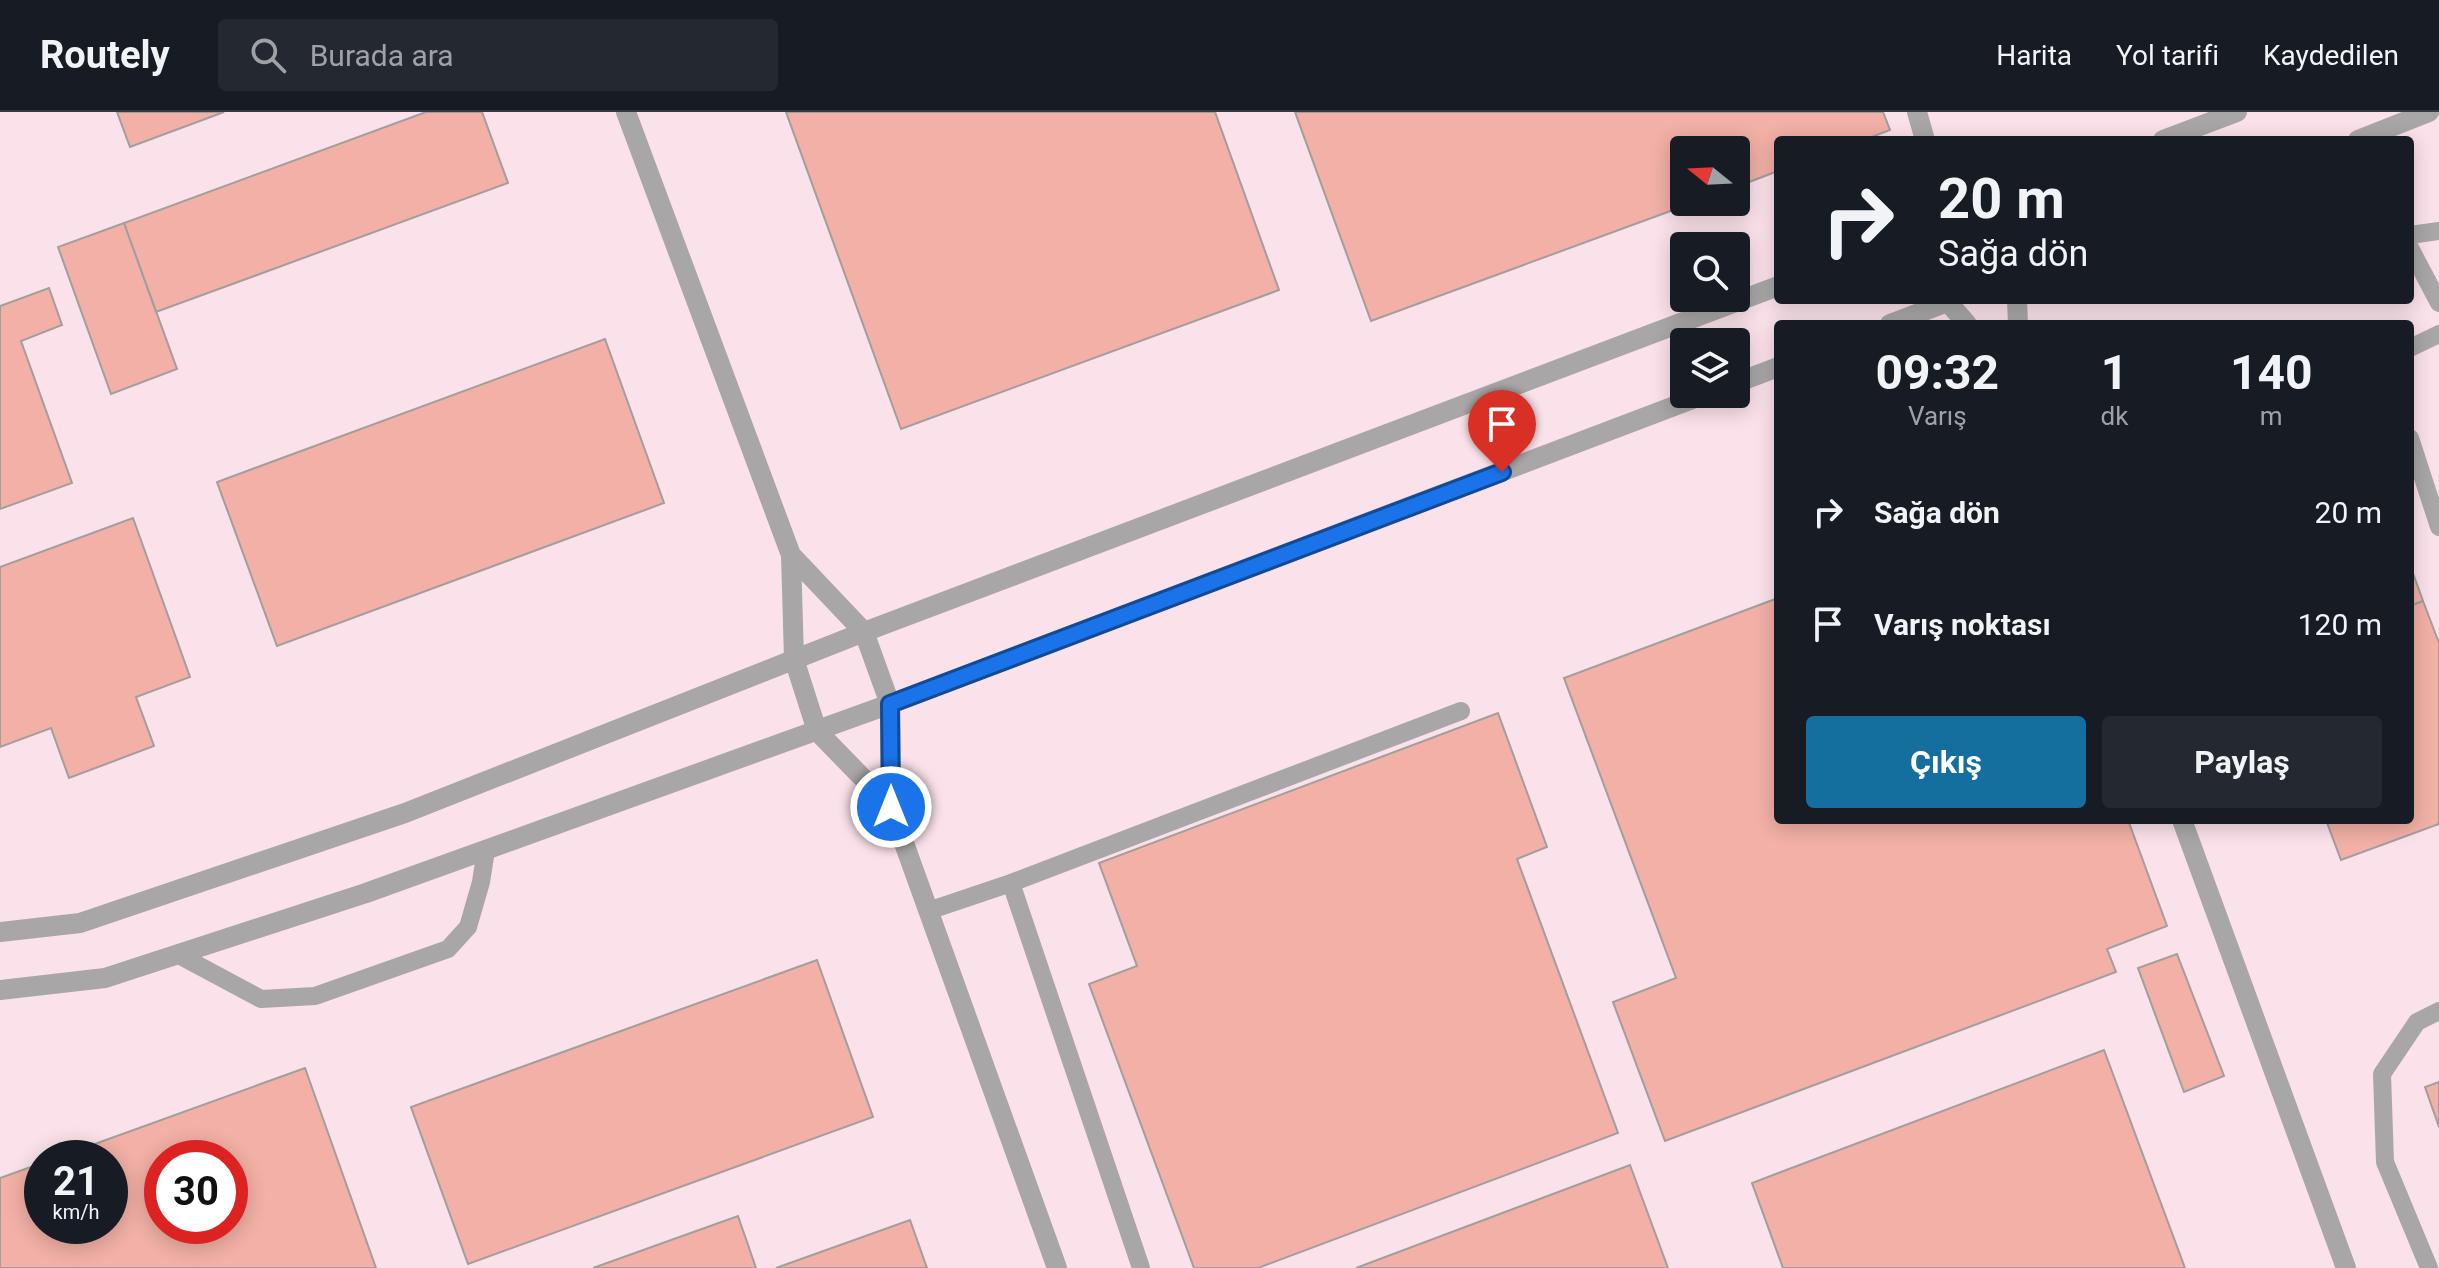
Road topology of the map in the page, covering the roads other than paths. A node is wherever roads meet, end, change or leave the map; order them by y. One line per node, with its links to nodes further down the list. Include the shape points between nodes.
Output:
1 (626, 112): 24 (street)
2 (1917, 112): 5 (street)
3 (2237, 112): 6 (street)
4 (2429, 112): 7 (street)
5 (1926, 136)
6 (2174, 136)
7 (2368, 136)
8 (2439, 231): 9 (lane)
9 (2414, 234)
10 (2414, 256): 12 (lane)
11 (1774, 288): 25 (street)
12 (2439, 303)
13 (1941, 304): 15 (street)
14 (1951, 304): 16 (street)
15 (1900, 320)
16 (1964, 320)
17 (2439, 334): 18 (lane)
18 (2414, 346)
19 (1774, 369): 20 (street)
20 (1750, 378)
21 (1670, 408): 27 (street)
22 (2414, 450): 23 (lane)
23 (2439, 527)
24 (791, 555): 25 (street); 26 (street)
25 (864, 632): 26 (street); 27 (street)
26 (794, 659): 29 (street); 35 (street, via 390,818 80,923)
27 (890, 704): 29 (street); 30 (street)
28 (1461, 711): 33 (lane)
29 (817, 731): 30 (street); 32 (street)
30 (891, 807): 34 (street)
31 (2183, 824): 41 (street)
32 (486, 850): 36 (street); 36 (lane, via 468,927 448,949 315,996 261,999)
33 (1011, 883): 34 (lane); 40 (lane)
34 (928, 911): 39 (street)
35 (0, 932)
36 (177, 954): 37 (street, via 105,978)
37 (0, 990)
38 (2439, 1011): 42 (lane, via 2417,1022 2382,1074 2385,1162)
39 (1057, 1268)
40 (1141, 1268)
41 (2346, 1268)
42 (2429, 1268)

